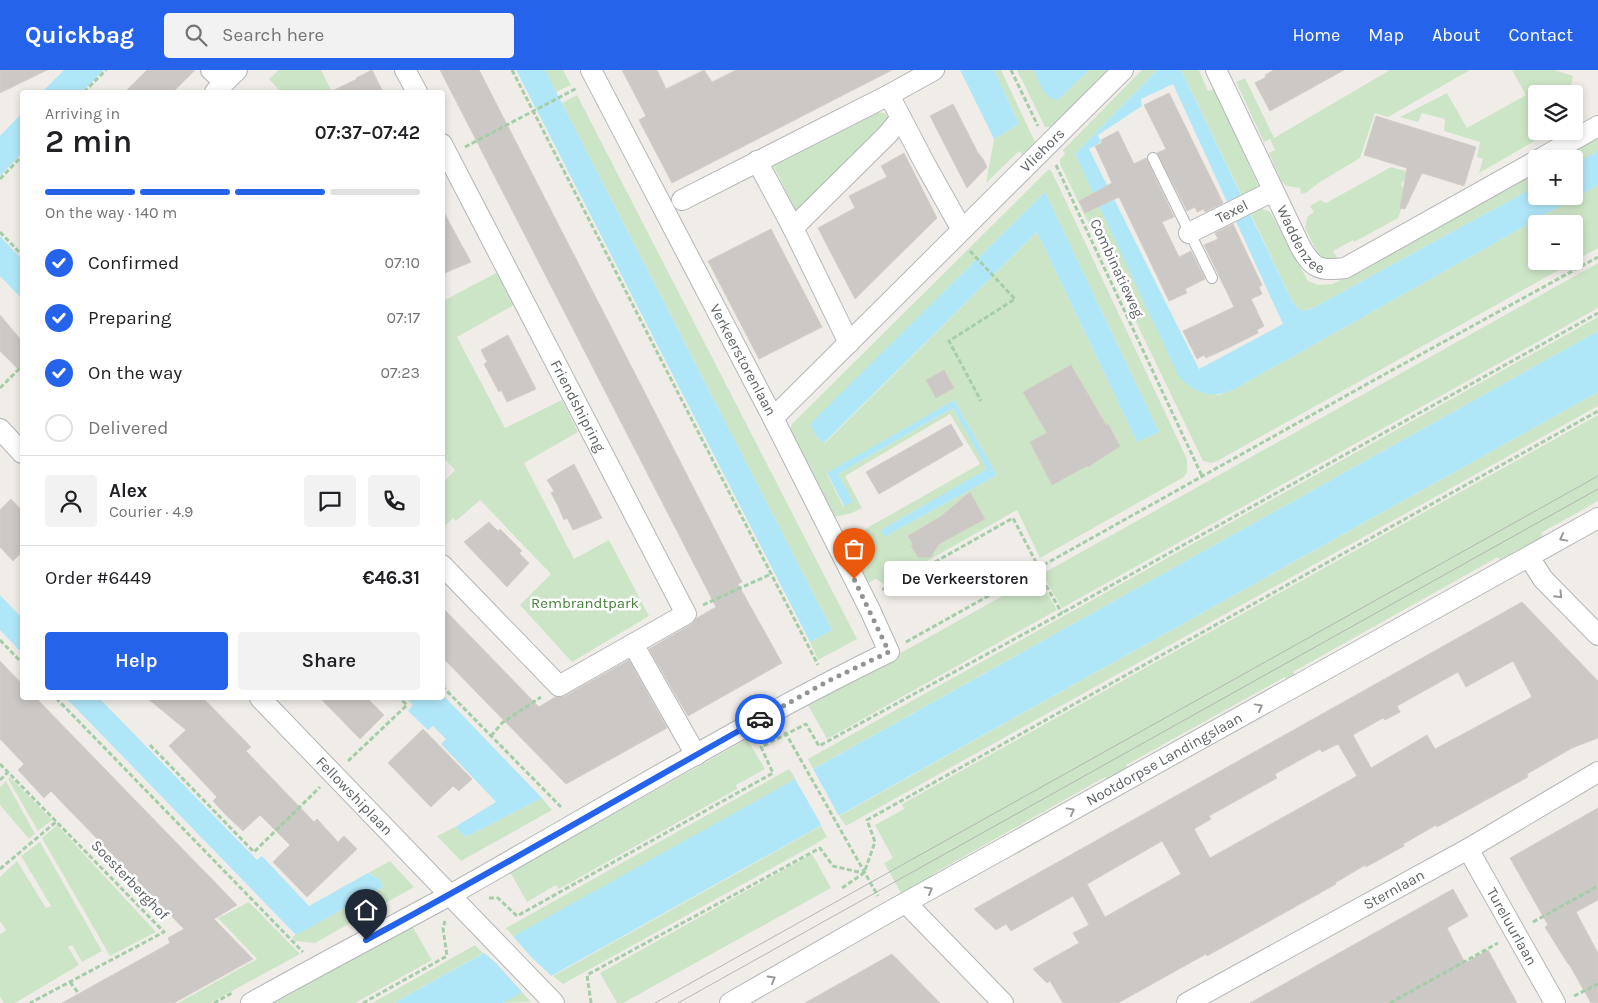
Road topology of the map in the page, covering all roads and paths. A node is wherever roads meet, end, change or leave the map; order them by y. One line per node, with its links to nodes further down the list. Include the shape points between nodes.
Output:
1 (106, 70): 9 (path)
2 (405, 70): 10 (street)
3 (512, 70): 13 (path)
4 (591, 70): 40 (street, Verkeerstorenlaan)
5 (934, 70): 12 (street)
6 (1011, 70): 16 (path, Combinatieweg)
7 (1123, 70): 16 (street, Vliehors)
8 (1216, 70): 24 (street, Waddenzee)
9 (86, 90)
10 (415, 90)
11 (568, 93): 13 (path)
12 (889, 94): 14 (street); 21 (street)
13 (533, 111): 17 (path); 48 (path)
14 (901, 118): 26 (street); 27 (street)
15 (1598, 126): 18 (street)
16 (1047, 146): 27 (street, Vliehors); 43 (path, Combinatieweg)
17 (446, 150): 51 (street, Friendshipring)
18 (1556, 150)
19 (20, 158): 23 (path)
20 (1153, 158): 29 (lane)
21 (757, 161): 25 (street); 26 (street)
22 (1528, 165): 24 (street, Waddenzee, via 1345,268 1328,270 1316,268 1308,261)
23 (0, 179)
24 (1273, 191): 29 (street, Texel)
25 (682, 200)
26 (794, 228): 35 (street)
27 (962, 230): 35 (street, Vliehors)
28 (0, 232): 30 (path)
29 (1190, 233): 33 (lane)
30 (20, 253)
31 (973, 254): 38 (path, via 1015,299 950,341)
32 (1598, 257): 43 (path)
33 (1212, 278)
34 (1598, 313): 50 (path)
35 (849, 342): 40 (street, Vliehors)
36 (20, 368): 37 (path)
37 (0, 388)
38 (981, 401)
39 (1598, 411): 76 (path, via 867,820 875,842)
40 (773, 418): 49 (street, Verkeerstorenlaan)
41 (0, 429): 42 (street)
42 (20, 451)
43 (1202, 476): 47 (path)
44 (1598, 518): 45 (street, Nootdorpse Landingslaan, one-way to 45)
45 (1529, 557): 52 (street, one-way to 52, via 1543,579); 81 (street, Nootdorpse Landingslaan, one-way to 45)
46 (445, 568): 58 (street)
47 (1039, 568): 49 (path, via 1013,518 887,590 872,588); 50 (path); 55 (path)
48 (771, 574): 51 (path); 57 (path, via 818,666)
49 (862, 594): 55 (street, Verkeerstorenlaan)
50 (1062, 613): 80 (path, via 819,746 806,724 761,747 773,773 517,916 498,898)
51 (686, 614): 54 (street)
52 (1598, 635)
53 (0, 640): 56 (path)
54 (633, 644): 58 (street); 66 (street)
55 (889, 652): 66 (street, via 828,681)
56 (20, 661)
57 (826, 662)
58 (559, 686): 63 (path, via 502,723)
59 (445, 689): 63 (path)
60 (58, 700): 84 (path)
61 (262, 700): 70 (street, Fellowshiplaan)
62 (402, 700): 70 (path, via 407,705)
63 (491, 736): 72 (path)
64 (789, 739): 76 (path)
65 (150, 746): 70 (path, via 254,852)
66 (696, 755): 79 (street)
67 (0, 764): 68 (path, Soesterberghof)
68 (8, 772): 71 (path); 73 (path, Soesterberghof)
69 (1598, 772): 74 (street, Sternlaan)
70 (333, 774): 79 (street, Fellowshiplaan)
71 (0, 780)
72 (563, 810)
73 (57, 821): 75 (path); 85 (path, Soesterberghof, via 164,932)
74 (1468, 849): 83 (street, Tureluurlaan); 96 (street, Sternlaan)
75 (0, 869)
76 (864, 873): 78 (path); 82 (path); 93 (path, via 833,866 820,848 587,976)
77 (1598, 886): 83 (path)
78 (842, 888)
79 (450, 895): 90 (street); 91 (path, via 443,928 447,956); 92 (street)
80 (488, 898)
81 (906, 903): 82 (street, Nootdorpse Landingslaan); 95 (street)
82 (887, 913): 94 (street, Nootdorpse Landingslaan, one-way to 82)
83 (1522, 928): 88 (street, Tureluurlaan); 97 (path)
84 (304, 953)
85 (70, 982): 87 (path); 89 (path, Soesterberghof)
86 (1598, 984): 88 (path)
87 (79, 994)
88 (1562, 1001)
89 (30, 1003)
90 (252, 1003)
91 (363, 1003)
92 (554, 1003)
93 (591, 1003)
94 (730, 1003)
95 (1003, 1003)
96 (1187, 1003)
97 (1390, 1003)

